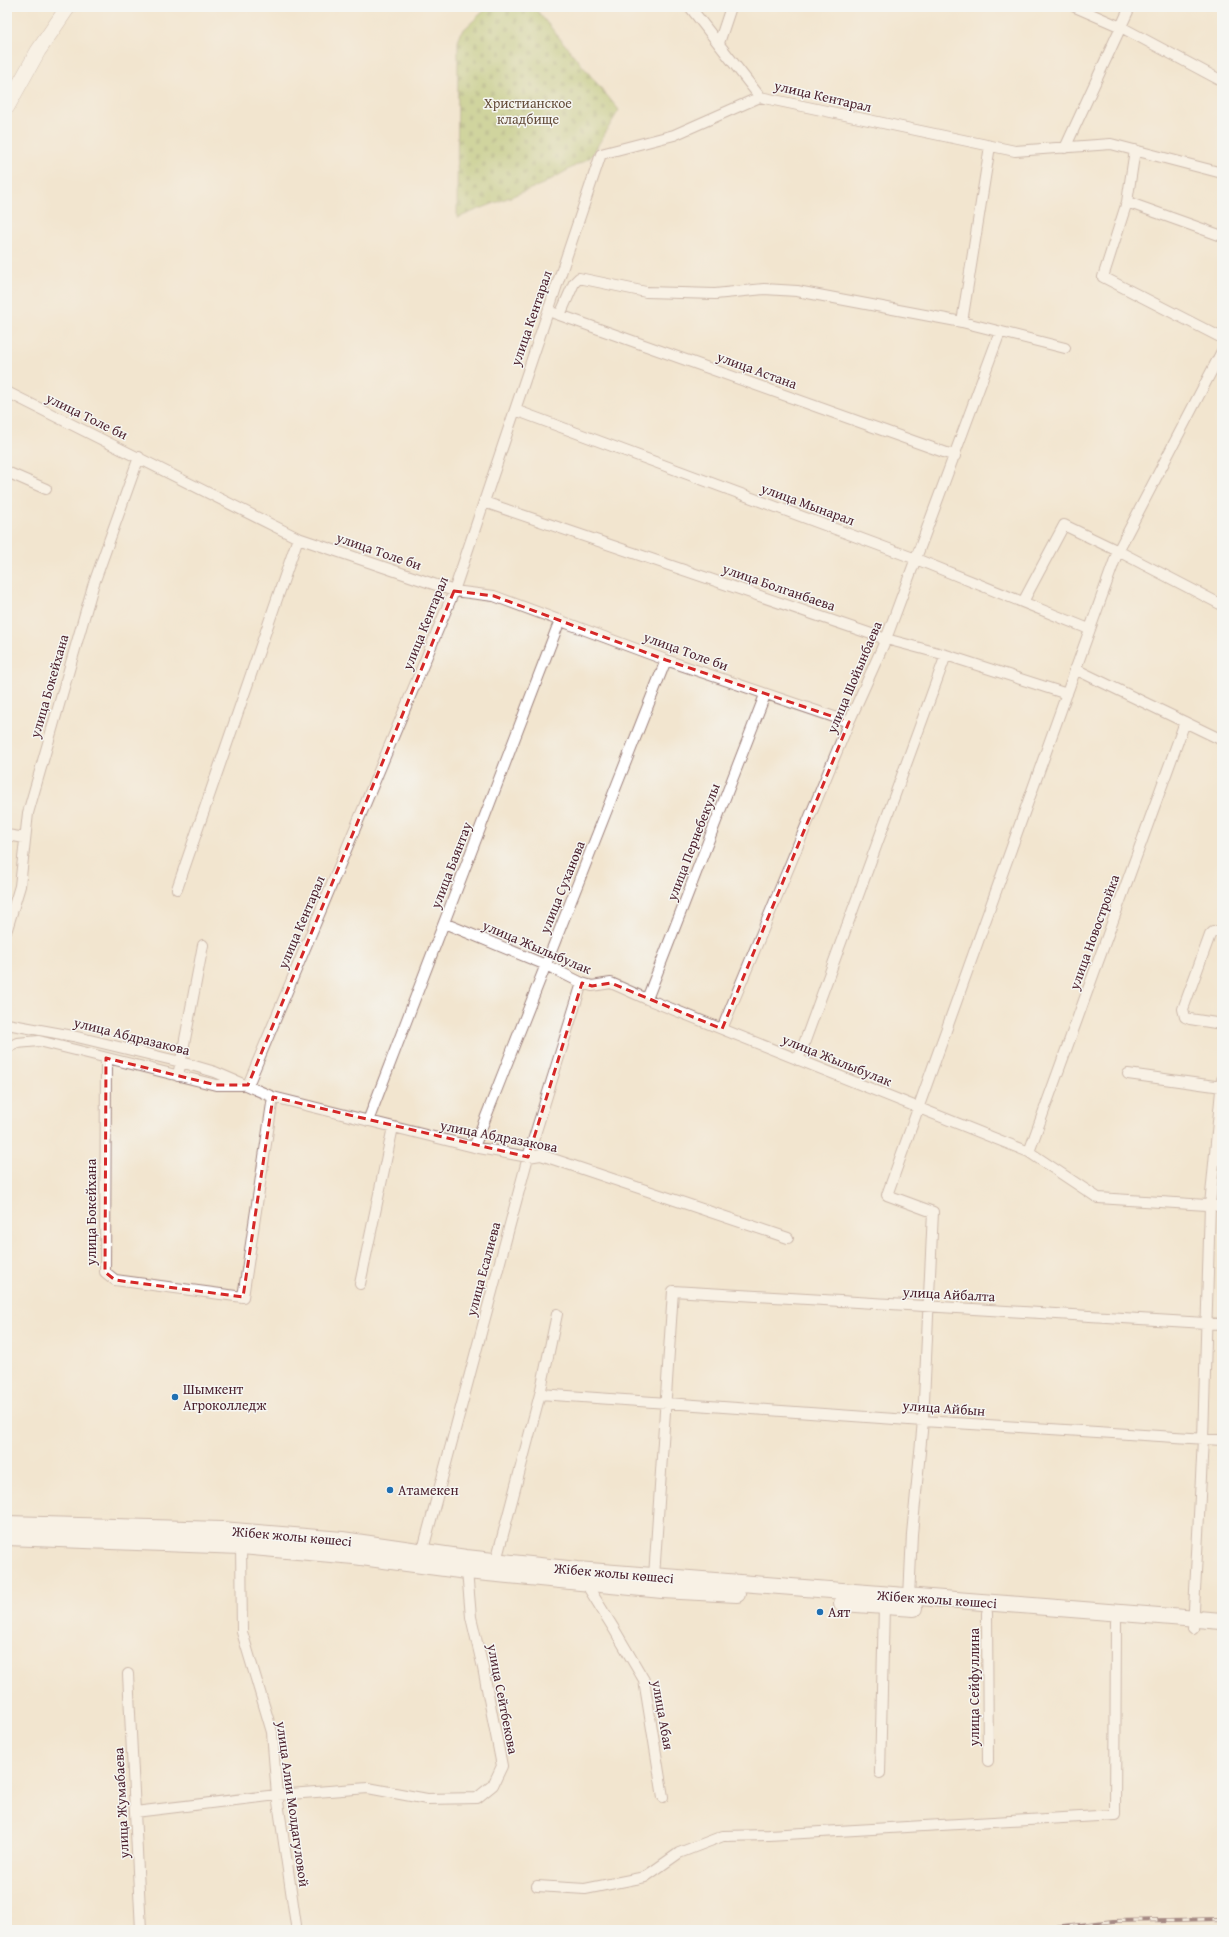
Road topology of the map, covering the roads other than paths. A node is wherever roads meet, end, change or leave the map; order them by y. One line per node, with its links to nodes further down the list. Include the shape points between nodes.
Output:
1 (68, 7): 10 (main road, via 38,51)
2 (690, 7): 7 (street)
3 (731, 7): 7 (street)
4 (1075, 7): 6 (street)
5 (1130, 7): 6 (street)
6 (1120, 27): 8 (street); 12 (street)
7 (719, 43): 9 (street)
8 (1222, 82)
9 (760, 96): 11 (street, улица Кентарал); 17 (street, улица Кентарал, via 674,135 600,154)
10 (7, 107)
11 (990, 146): 12 (street, улица Кентарал, via 1015,152); 19 (street)
12 (1064, 148): 13 (street, улица Кентарал, via 1111,144)
13 (1135, 150): 14 (street, улица Кентарал); 15 (street)
14 (1222, 173)
15 (1127, 202): 16 (street); 21 (street, via 1103,277)
16 (1222, 236)
17 (548, 310): 18 (street, улица Астана); 25 (street, улица Кентарал)
18 (560, 315): 19 (street, via 574,283 580,278 646,292 715,294 764,289 797,291); 26 (street, улица Астана)
19 (962, 322): 20 (street)
20 (1000, 332): 22 (street); 26 (street, улица Шойынбаева)
21 (1222, 338)
22 (1064, 348)
23 (1222, 351): 32 (street)
24 (7, 392): 27 (street, улица Толе би)
25 (515, 410): 30 (street, улица Кентарал); 33 (street, улица Мынарал)
26 (955, 456): 33 (street, улица Шойынбаева)
27 (139, 457): 31 (street, улица Толе би); 49 (street, улица Бокейхана, via 93,586 28,813)
28 (7, 472): 29 (street)
29 (46, 489)
30 (484, 502): 34 (street, улица Кентарал); 39 (street, улица Болганбаева)
31 (298, 538): 34 (street, улица Толе би); 50 (street)
32 (1118, 551): 35 (street, via 1064,525); 36 (street); 38 (street)
33 (916, 559): 35 (street, улица Мынарал); 39 (street, улица Шойынбаева)
34 (454, 592): 37 (street, улица Толе би, via 494,596); 67 (street, улица Кентарал)
35 (1023, 602): 38 (street, улица Мынарал)
36 (1222, 605)
37 (560, 620): 41 (street, улица Толе би); 51 (street, улица Баянтау)
38 (1089, 629): 42 (street)
39 (886, 639): 40 (street, улица Болганбаева); 45 (street, улица Шойынбаева)
40 (946, 655): 44 (street, улица Болганбаева); 63 (street)
41 (666, 660): 43 (street, улица Толе би); 55 (street, улица Суханова)
42 (1076, 669): 44 (street); 46 (street)
43 (765, 694): 45 (street, улица Толе би); 57 (street, улица Пернебекулы)
44 (1066, 694): 70 (street)
45 (849, 722): 60 (street, улица Шойынбаева)
46 (1185, 722): 47 (street); 74 (street, улица Новостройка)
47 (1222, 740)
48 (7, 835): 49 (street)
49 (25, 838): 52 (street, улица Бокейхана, via 20,886)
50 (177, 889)
51 (444, 923): 55 (street, улица Жылыбулак); 71 (street, улица Баянтау)
52 (7, 929)
53 (1222, 934): 59 (street, via 1213,932 1210,935 1182,1009 1185,1017)
54 (203, 945): 64 (street)
55 (546, 965): 56 (street, улица Жылыбулак); 73 (street, улица Суханова)
56 (582, 983): 57 (street, улица Жылыбулак, via 592,986 611,983); 75 (street, улица Есалиева)
57 (647, 999): 60 (street, улица Жылыбулак)
58 (7, 1024): 64 (street, улица Абдразакова, via 74,1036)
59 (1222, 1024)
60 (722, 1029): 63 (street, улица Жылыбулак)
61 (7, 1048): 62 (street, улица Абдразакова, via 17,1043 39,1041)
62 (106, 1058): 66 (street, улица Абдразакова); 69 (street, улица Бокейхана, via 105,1272 114,1280 242,1297)
63 (798, 1060): 70 (street, улица Жылыбулак)
64 (181, 1062): 66 (street); 67 (street, улица Абдразакова)
65 (1128, 1074): 68 (street)
66 (178, 1076): 67 (street, улица Абдразакова, via 216,1085)
67 (248, 1085): 69 (street, улица Абдразакова)
68 (1222, 1085): 76 (street)
69 (273, 1097): 71 (street, улица Абдразакова)
70 (919, 1108): 74 (street, улица Жылыбулак); 80 (street, via 887,1195 932,1212)
71 (368, 1121): 72 (street, улица Абдразакова)
72 (393, 1127): 73 (street, улица Абдразакова); 79 (street)
73 (474, 1147): 75 (street, улица Абдразакова)
74 (1030, 1152): 76 (street, улица Жылыбулак, via 1098,1198)
75 (528, 1157): 78 (street, улица Абдразакова, via 541,1155); 92 (street, улица Есалиева)
76 (1210, 1206): 77 (street, улица Жылыбулак); 82 (street)
77 (1222, 1206)
78 (788, 1238)
79 (360, 1284)
80 (928, 1307): 82 (street, улица Айбалта); 85 (street, улица Айбалта, via 674,1291); 86 (street)
81 (557, 1314): 84 (street)
82 (1207, 1323): 83 (street, улица Айбалта); 87 (street)
83 (1222, 1324)
84 (540, 1394): 85 (street, улица Айбын); 93 (street)
85 (665, 1402): 86 (street, улица Айбын); 95 (street)
86 (923, 1421): 87 (street, улица Айбын); 97 (street, via 912,1534)
87 (1203, 1439): 88 (street, улица Айбын); 102 (street)
88 (1222, 1440)
89 (7, 1524): 92 (main road, Жібек жолы көшесі, via 222,1530 342,1540)
90 (7, 1536): 91 (main road, Жібек жолы көшесі)
91 (241, 1546): 92 (main road, Жібек жолы көшесі, via 354,1556); 107 (street, улица Алии Молдагуловой, via 242,1632 272,1732)
92 (421, 1558): 93 (main road, Жібек жолы көшесі); 94 (main road, Жібек жолы көшесі)
93 (496, 1561): 95 (main road, Жібек жолы көшесі)
94 (467, 1571): 96 (main road, Жібек жолы көшесі); 107 (street, улица Сейтбекова, via 471,1617 502,1766 493,1785 477,1798 428,1799 368,1788)
95 (654, 1577): 97 (main road, Жібек жолы көшесі)
96 (585, 1582): 98 (main road, Жібек жолы көшесі); 108 (street, улица Абая, via 644,1680)
97 (909, 1597): 102 (main road, Жібек жолы көшесі)
98 (884, 1606): 99 (main road, Жібек жолы көшесі); 106 (street)
99 (987, 1613): 101 (main road, Жібек жолы көшесі); 105 (street, улица Сейфуллина)
100 (1222, 1621): 102 (main road, Жібек жолы көшесі)
101 (1116, 1622): 102 (main road, Жібек жолы көшесі); 110 (street, via 1114,1815 723,1836 679,1853 645,1877 585,1889)
102 (1193, 1624): 103 (main road, Жібек жолы көшесі)
103 (1222, 1632)
104 (128, 1674): 109 (street, улица Жумабаева)
105 (988, 1761)
106 (880, 1773)
107 (277, 1795): 109 (street, улица Сейтбекова); 111 (street, улица Алии Молдагуловой)
108 (663, 1797)
109 (135, 1812): 112 (street, улица Жумабаева)
110 (536, 1886)
111 (296, 1926)
112 (142, 1930)

